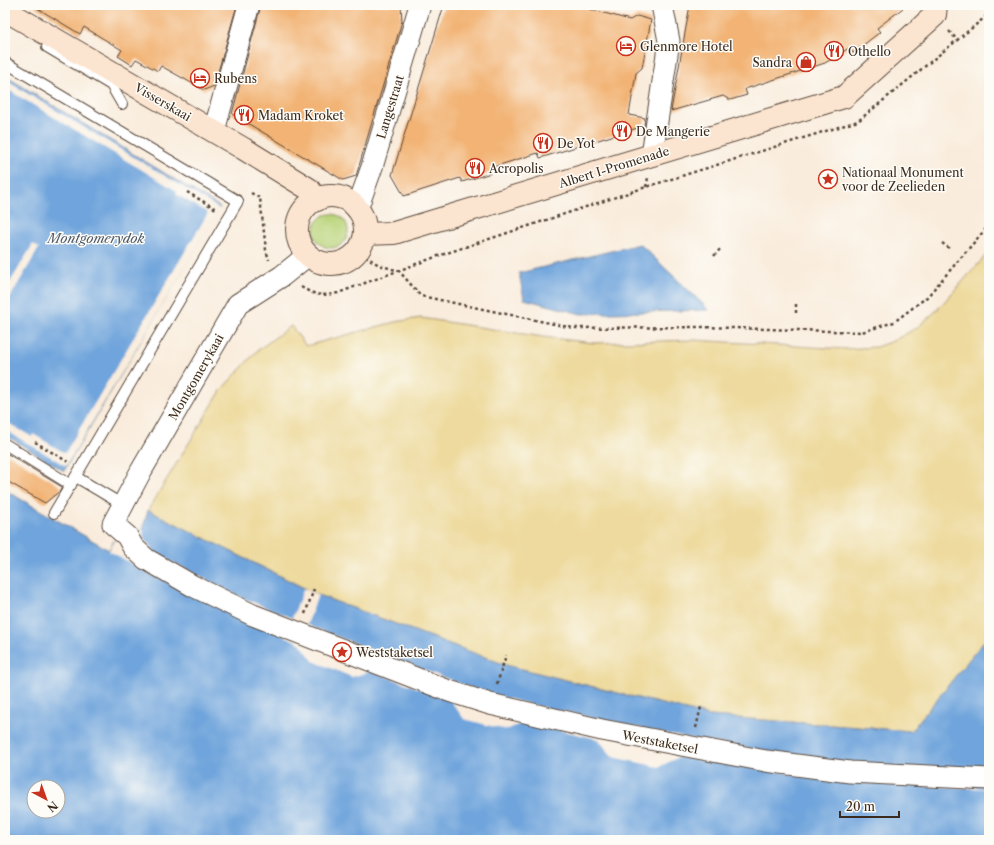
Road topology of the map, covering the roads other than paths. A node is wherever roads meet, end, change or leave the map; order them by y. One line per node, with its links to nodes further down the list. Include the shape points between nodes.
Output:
1 (249, 5): 9 (street)
2 (420, 5): 12 (street, Langestraat)
3 (662, 5): 10 (street, via 669,41)
4 (940, 8): 10 (street, Albert I-Promenade, via 844,97)
5 (9, 13): 9 (street, Visserskaai)
6 (42, 44): 8 (lane, via 111,85)
7 (6, 63): 16 (lane, via 238,201)
8 (122, 104)
9 (214, 131): 11 (street, Visserskaai, via 309,189)
10 (652, 155): 13 (street, Albert I-Promenade)
11 (317, 200): 12 (street, via 326,197 343,199); 14 (street, via 308,205 298,221 298,240)
12 (357, 209): 13 (street, via 362,216)
13 (361, 242): 14 (street, via 347,260 334,264 316,261)
14 (308, 256): 17 (street, Montgomerykaai, via 238,304)
15 (5, 444): 16 (lane)
16 (73, 481): 17 (lane); 18 (lane)
17 (123, 505): 19 (street, Montgomerykaai)
18 (54, 513)
19 (113, 524): 20 (street, Weststaketsel, via 146,559 253,615 449,691 490,704 602,730 766,761 850,772)
20 (989, 779)

